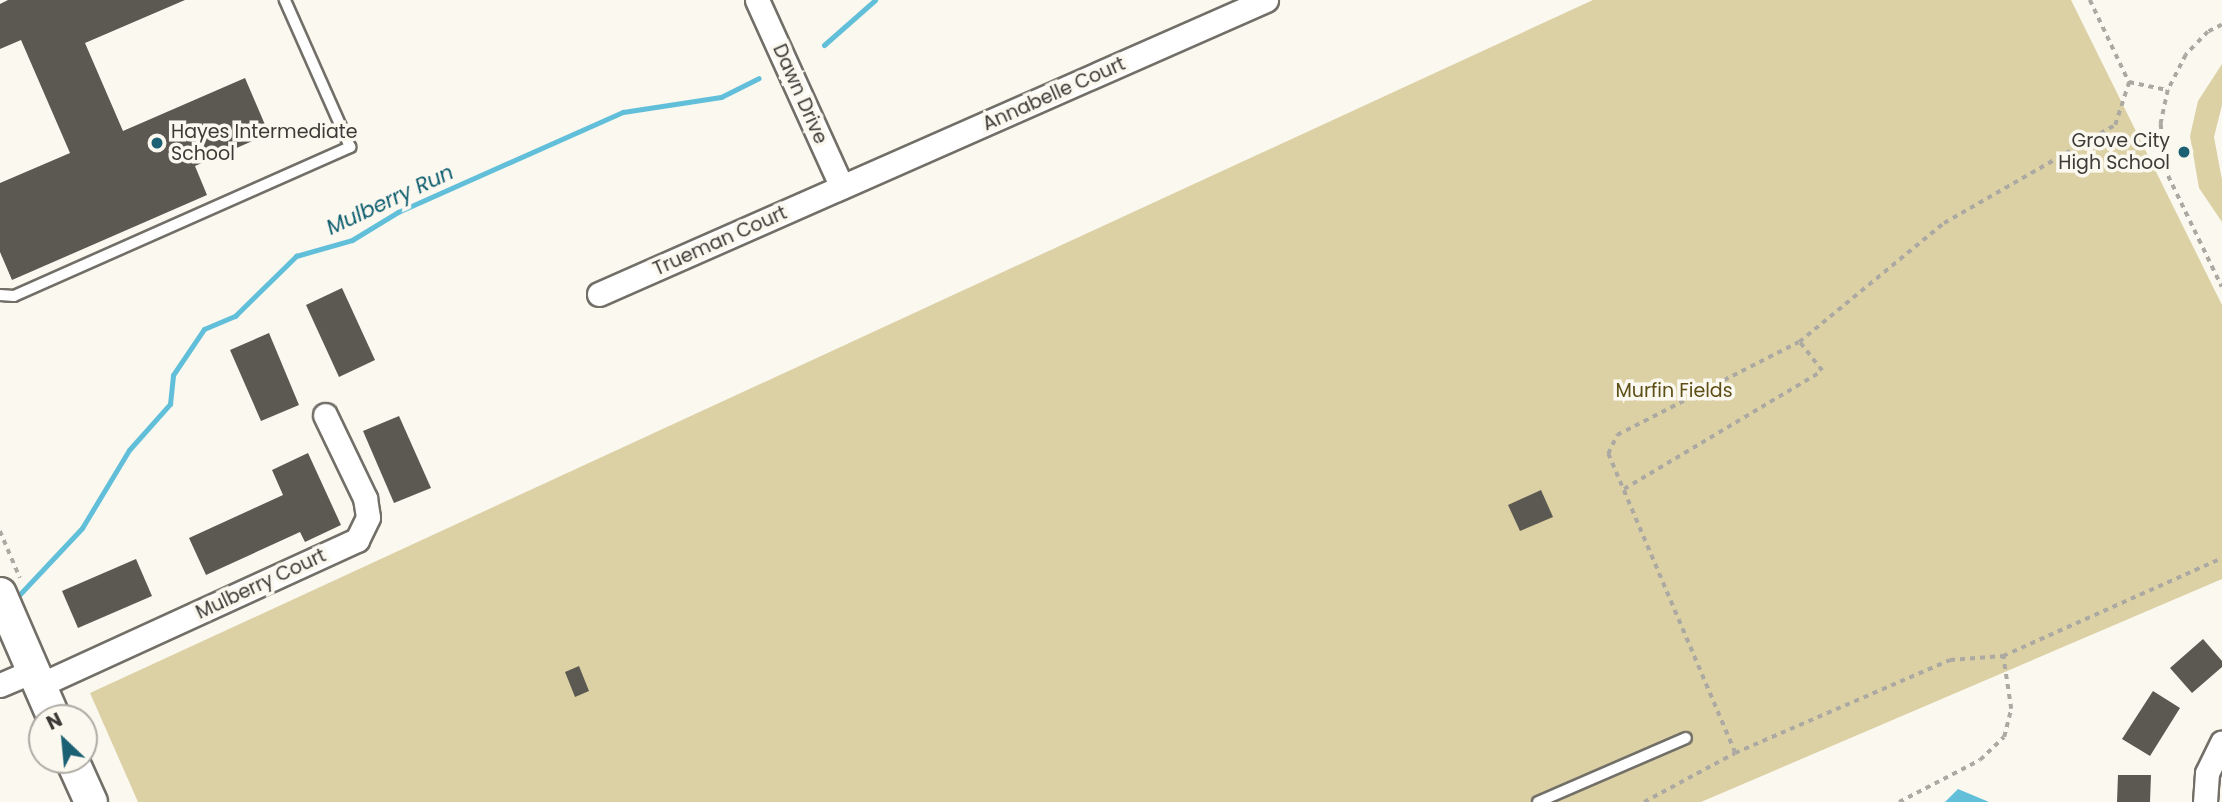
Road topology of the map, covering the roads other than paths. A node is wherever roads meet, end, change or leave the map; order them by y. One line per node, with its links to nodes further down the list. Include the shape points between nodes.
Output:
1 (285, 0): 6 (lane, via 350,147 14,296)
2 (757, 0): 4 (street, Dawn Drive)
3 (1266, 0): 4 (street, Annabelle Court)
4 (842, 187): 5 (street, Trueman Court)
5 (599, 294)
6 (0, 295)
7 (325, 415): 9 (street, Mulberry Court, via 365,498 368,517 357,540)
8 (10, 586): 9 (street)
9 (36, 678): 10 (street, Mulberry Court); 11 (street)
10 (0, 685)
11 (48, 704)
12 (1686, 738): 16 (lane)
13 (2222, 742): 17 (street, via 2207,773)
14 (78, 774): 15 (street)
15 (91, 802)
16 (1538, 802)
17 (2204, 802)

